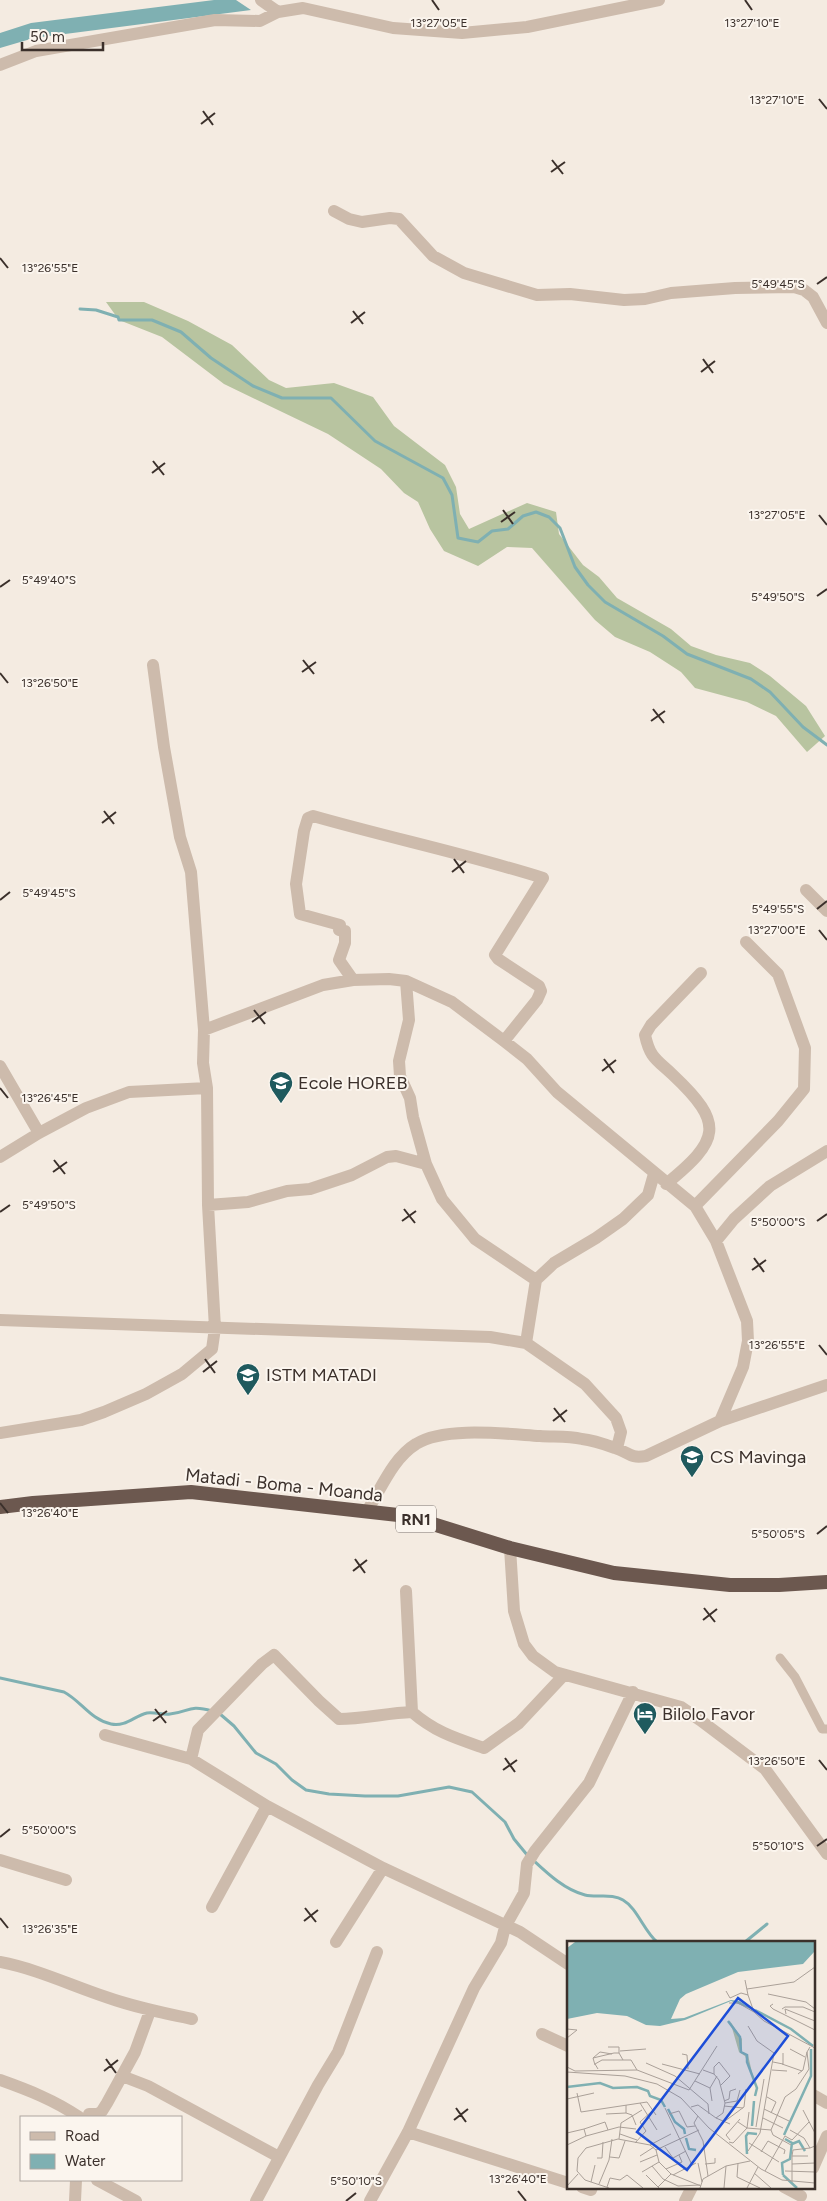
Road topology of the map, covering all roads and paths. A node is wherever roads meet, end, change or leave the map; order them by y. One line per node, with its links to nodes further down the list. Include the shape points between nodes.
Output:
1 (261, 0): 3 (street)
2 (659, 0): 3 (street, via 527,27 462,32 393,28 303,8)
3 (278, 12): 4 (street, via 260,21 215,20 36,51)
4 (0, 65)
5 (334, 211): 6 (street, via 362,222 399,219 433,256 464,273 537,295 570,294 624,300 735,288 794,287 813,296)
6 (827, 323)
7 (153, 665): 14 (street, via 180,836 191,872)
8 (806, 890): 9 (street)
9 (827, 910)
10 (746, 942): 25 (street, via 778,974 805,1048 804,1089 778,1121)
11 (701, 973): 23 (street, via 651,1025 646,1035 649,1052 696,1096 710,1127 707,1142 694,1161)
12 (353, 980): 13 (street); 14 (street, via 323,985); 15 (street, via 339,960 345,943 345,930 339,930 340,925 300,914 296,884 304,831 308,818 313,816 543,878 496,954 498,959 539,986 541,991)
13 (406, 981): 15 (street, via 452,1002); 21 (street, via 409,1020 399,1061 400,1076 410,1098)
14 (204, 1030): 17 (street, via 203,1063)
15 (504, 1041): 22 (street, via 527,1059 557,1092)
16 (0, 1066): 18 (street)
17 (208, 1088): 18 (street, via 129,1092 86,1108); 24 (street)
18 (40, 1133): 20 (street)
19 (827, 1151): 26 (street, via 770,1186 734,1219)
20 (0, 1157)
21 (426, 1164): 24 (street, via 396,1156 387,1157 352,1175 310,1189 287,1191 248,1202); 27 (street, via 442,1198 475,1239)
22 (654, 1174): 23 (street); 27 (street, via 648,1195 623,1219 554,1263)
23 (666, 1184): 25 (street)
24 (208, 1205): 29 (street)
25 (695, 1206): 26 (street)
26 (716, 1241): 32 (street, via 747,1321 748,1341 743,1368)
27 (536, 1280): 30 (street)
28 (0, 1320): 29 (street)
29 (215, 1328): 30 (street, via 490,1337); 33 (street, via 212,1349 182,1374 146,1394 81,1420)
30 (526, 1343): 34 (street, via 585,1384 606,1406 616,1418 621,1432)
31 (827, 1385): 32 (street)
32 (720, 1422): 34 (street, via 646,1456 635,1458)
33 (0, 1433)
34 (617, 1448): 36 (street, via 582,1438 488,1432 436,1436 416,1444 405,1453)
35 (0, 1507): 36 (highway, Matadi - Boma - Moanda / RN1, via 191,1492)
36 (368, 1511): 37 (highway, Matadi - Boma - Moanda / RN1, via 407,1516)
37 (510, 1548): 38 (highway, Matadi - Boma - Moanda / RN1, via 614,1574 730,1585); 41 (street, via 514,1610 524,1644 544,1666)
38 (827, 1582)
39 (406, 1591): 43 (street)
40 (780, 1658): 44 (street, via 795,1676 822,1729)
41 (564, 1675): 42 (street); 43 (street, via 519,1723 484,1748 446,1735)
42 (633, 1692): 48 (street, via 681,1707 765,1769); 53 (street, via 589,1783 527,1864 524,1894)
43 (412, 1712): 46 (street, via 339,1719 274,1655 198,1730)
44 (827, 1729)
45 (105, 1735): 46 (street)
46 (191, 1759): 47 (street)
47 (267, 1806): 50 (street); 52 (street)
48 (825, 1848)
49 (0, 1860): 51 (street)
50 (383, 1868): 53 (street); 54 (street)
51 (66, 1880)
52 (212, 1907)
53 (505, 1927): 57 (street, via 520,1932); 67 (street, via 502,1943 474,1988)
54 (336, 1942)
55 (377, 1952): 69 (street, via 338,2052)
56 (0, 1962): 58 (street, via 25,1966 106,1998)
57 (567, 1963)
58 (150, 2011): 59 (street); 62 (street)
59 (192, 2019)
60 (542, 2034): 61 (street)
61 (567, 2046)
62 (122, 2076): 66 (street, via 102,2111); 69 (street, via 148,2086)
63 (0, 2080): 66 (street)
64 (814, 2096): 65 (street)
65 (827, 2103)
66 (84, 2116)
67 (408, 2132): 73 (street); 80 (street)
68 (827, 2136): 70 (street)
69 (279, 2157): 79 (street)
70 (814, 2166)
71 (76, 2181): 77 (street)
72 (99, 2181): 78 (street)
73 (567, 2183)
74 (692, 2188): 81 (street)
75 (786, 2188): 76 (street)
76 (802, 2195)
77 (75, 2201)
78 (136, 2201)
79 (256, 2201)
80 (370, 2201)
81 (685, 2201)

